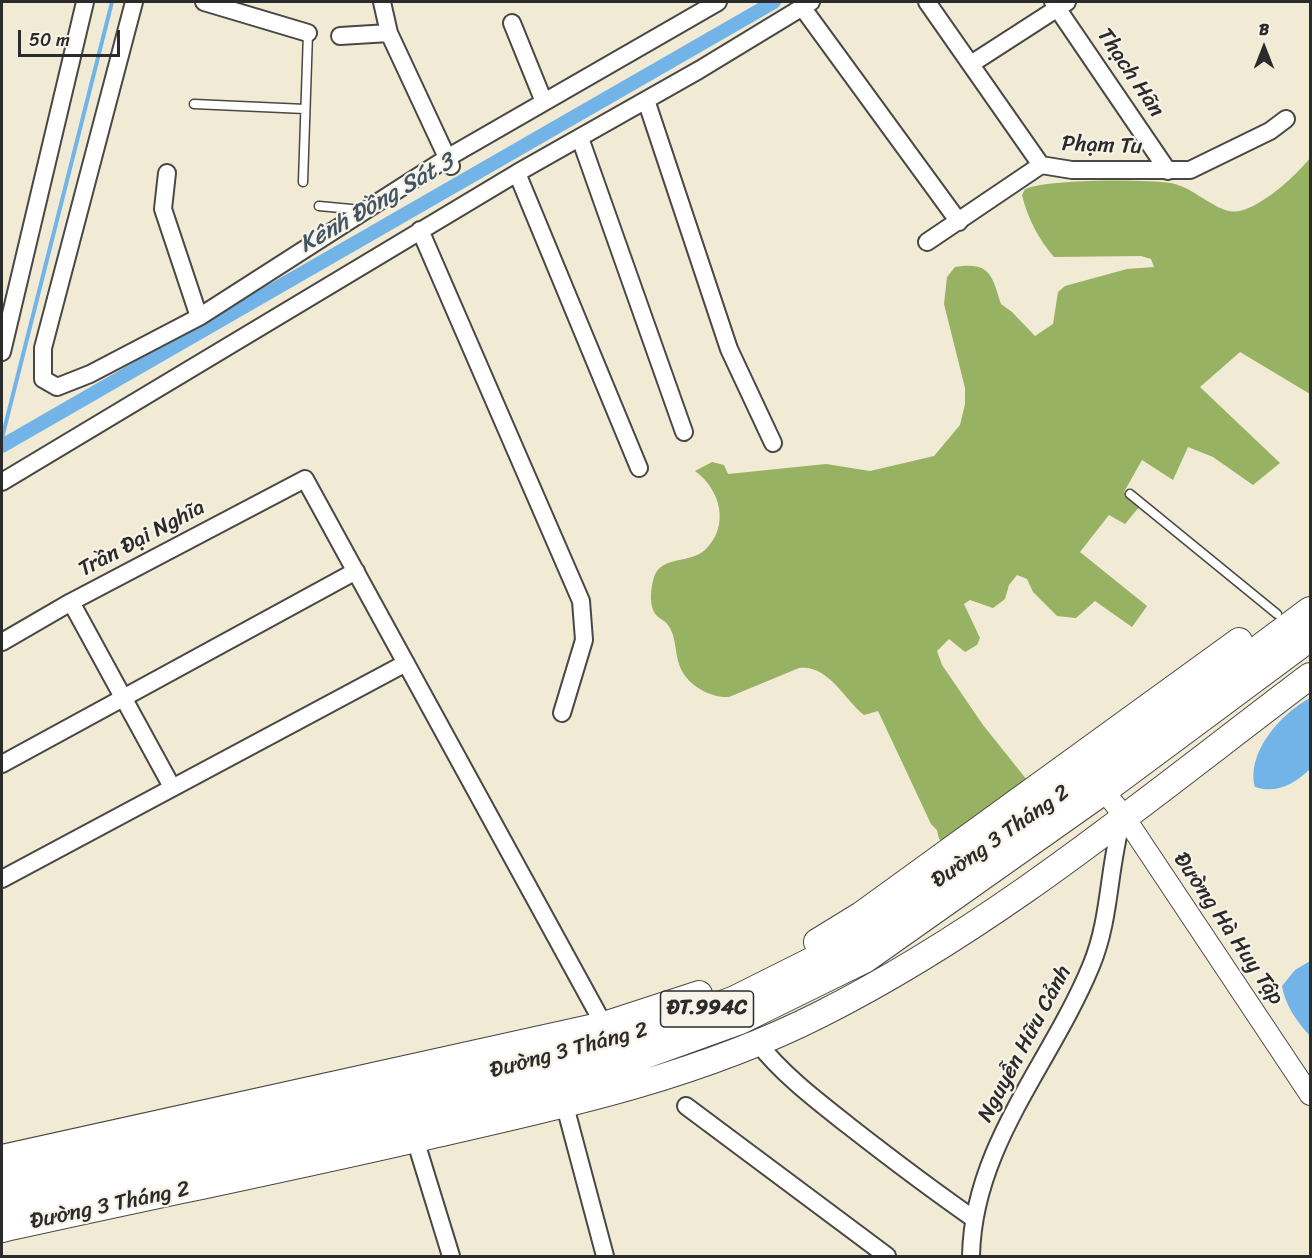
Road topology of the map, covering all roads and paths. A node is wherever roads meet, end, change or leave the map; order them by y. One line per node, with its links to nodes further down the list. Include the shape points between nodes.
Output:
1 (85, 2): 31 (street)
2 (134, 2): 32 (street, via 43,348 43,378 57,387 72,383)
3 (204, 2): 10 (street)
4 (382, 2): 11 (street)
5 (718, 2): 15 (street)
6 (927, 2): 13 (street)
7 (806, 4): 14 (street); 28 (street)
8 (1059, 4): 13 (street); 22 (street, Thạch Hãn)
9 (512, 23): 15 (street)
10 (308, 33): 17 (lane)
11 (389, 33): 12 (street); 20 (street)
12 (340, 36)
13 (971, 64): 21 (street)
14 (646, 100): 19 (street); 35 (street, via 729,350)
15 (544, 102): 20 (street)
16 (194, 104): 17 (lane)
17 (304, 110): 25 (lane)
18 (1286, 119): 22 (street, Phạm Tu, via 1215,160 1190,170)
19 (580, 138): 24 (street); 34 (street)
20 (449, 163): 27 (street)
21 (1041, 165): 22 (street, Phạm Tu, via 1072,170); 28 (street, Phạm Tu)
22 (1168, 171)
23 (167, 173): 32 (street, via 163,209)
24 (517, 173): 29 (street); 36 (street)
25 (303, 182)
26 (319, 206): 27 (lane)
27 (362, 210): 32 (street)
28 (959, 222): 30 (street, Phạm Tu)
29 (420, 231): 37 (street); 49 (street, via 581,601 584,640)
30 (927, 242)
31 (8, 306): 33 (street)
32 (200, 317)
33 (2, 352)
34 (684, 432)
35 (773, 443)
36 (639, 468)
37 (2, 482)
38 (1130, 494): 43 (lane)
39 (356, 571): 41 (street, Trần Đại Nghĩa, via 305,479); 46 (street); 48 (street)
40 (1311, 590): 43 (main road, Đường 3 Tháng 2 / ĐT.994C)
41 (71, 602): 45 (street, Trần Đại Nghĩa); 48 (street)
42 (1311, 610): 51 (main road, Đường 3 Tháng 2 / ĐT.994C)
43 (1277, 614): 51 (main road, Đường 3 Tháng 2 / ĐT.994C)
44 (1311, 638): 51 (main road, Đường 3 Tháng 2 / ĐT.994C)
45 (2, 642)
46 (406, 663): 52 (street); 55 (street)
47 (1311, 676): 53 (main road, Đường 3 Tháng 2 / ĐT.994C)
48 (124, 697): 50 (street); 52 (street)
49 (562, 713)
50 (2, 764)
51 (1090, 774): 53 (street, Đường Hà Huy Tập); 55 (main road, Đường 3 Tháng 2 / ĐT.994C, via 812,945 739,980); 62 (main road, Đường 3 Tháng 2 / ĐT.994C, via 857,938 735,999 626,1040); 63 (main road, Đường 3 Tháng 2 / ĐT.994C, via 866,959 740,1021 629,1061 516,1091)
52 (172, 787): 54 (street)
53 (1124, 816): 56 (main road, Đường 3 Tháng 2 / ĐT.994C, via 1059,866 902,970 819,1016); 57 (street, Đường Hà Huy Tập); 64 (street, Nguyễn Hữu Cảnh, via 1113,852 1104,931 1065,1023 1023,1091 987,1164)
54 (2, 879)
55 (604, 1025): 61 (main road, Đường 3 Tháng 2 / ĐT.994C)
56 (757, 1042): 58 (main road, Đường 3 Tháng 2 / ĐT.994C, via 650,1082); 64 (street, via 801,1088 920,1182)
57 (1311, 1095)
58 (565, 1106): 60 (main road, Đường 3 Tháng 2 / ĐT.994C); 67 (street)
59 (686, 1106): 68 (street)
60 (415, 1139): 65 (main road, Đường 3 Tháng 2 / ĐT.994C); 66 (street)
61 (2, 1158)
62 (2, 1179)
63 (2, 1203)
64 (974, 1219): 69 (street, Nguyễn Hữu Cảnh)
65 (2, 1229)
66 (451, 1257)
67 (605, 1257)
68 (887, 1257)
69 (971, 1257)

